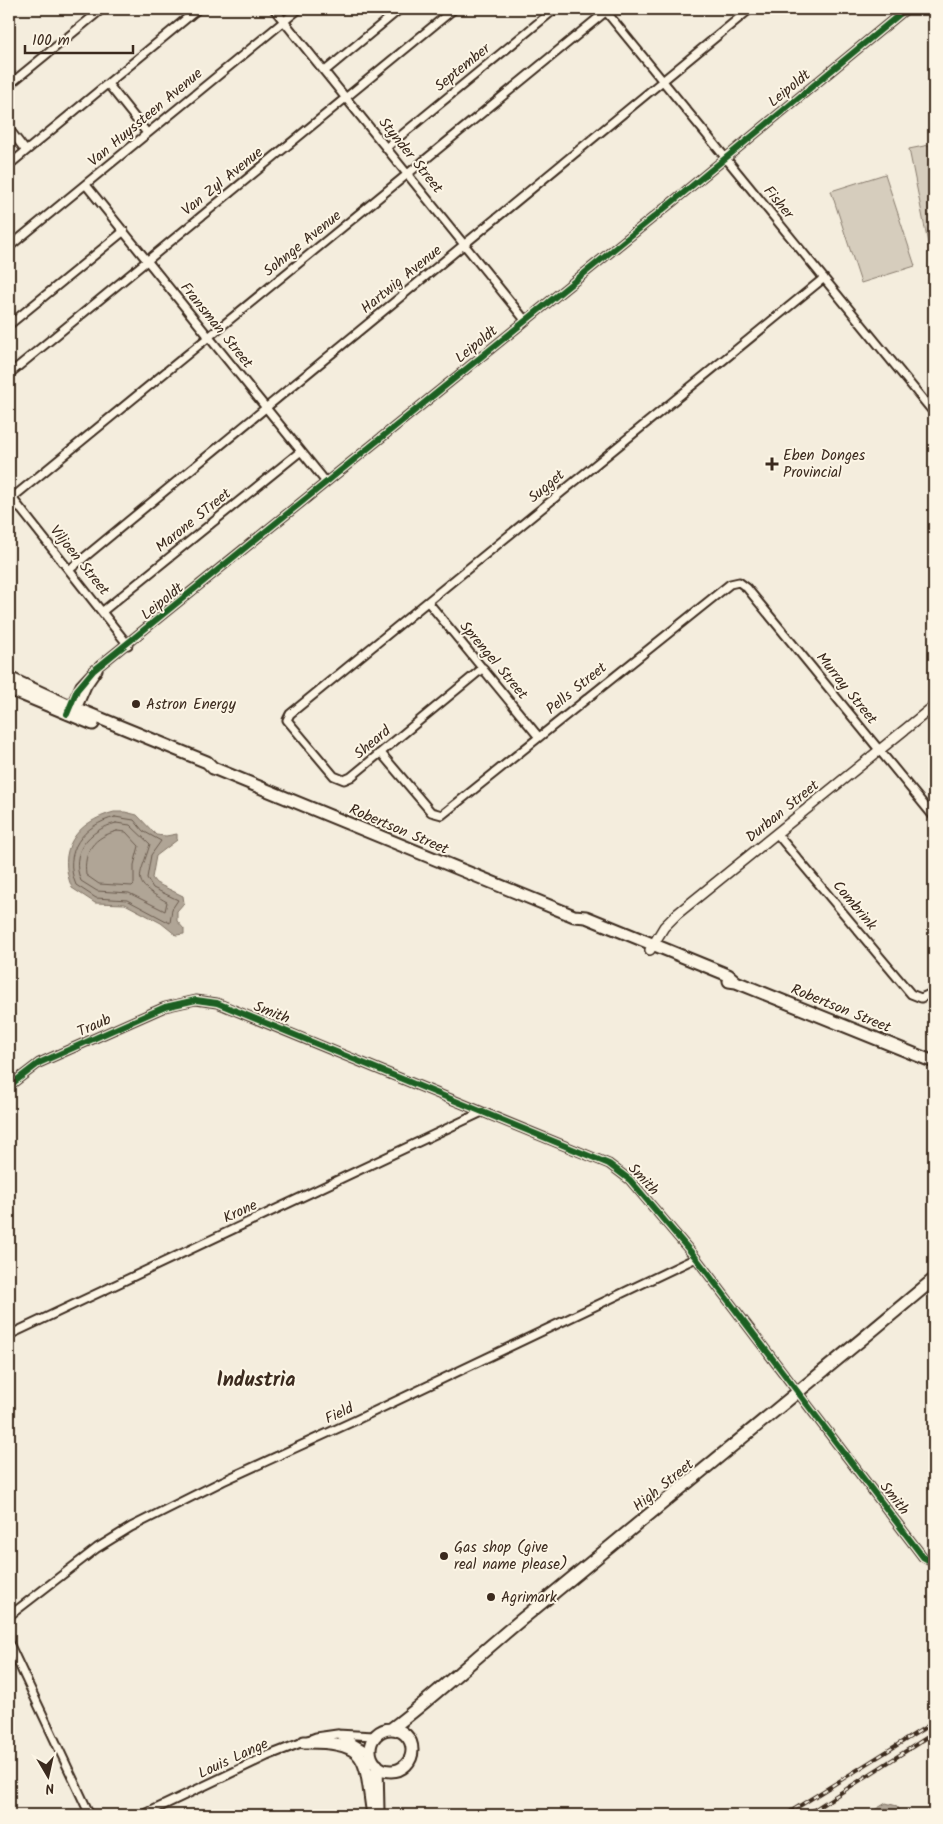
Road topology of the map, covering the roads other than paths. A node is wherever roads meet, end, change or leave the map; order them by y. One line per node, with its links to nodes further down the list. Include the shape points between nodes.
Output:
1 (102, 9): 15 (street)
2 (196, 9): 14 (street)
3 (274, 9): 11 (street, Stynder Street)
4 (299, 9): 11 (street, Van Huyssteen Avenue)
5 (400, 9): 12 (street)
6 (454, 9): 16 (street, Van Zyl Avenue)
7 (555, 9): 19 (street, September)
8 (750, 9): 13 (street, Hartwig Avenue)
9 (906, 9): 21 (street, Leipoldt)
10 (606, 10): 13 (street, Fisher); 23 (street, Sohnge Avenue)
11 (284, 21): 12 (street, Stynder Street); 18 (street, Van Huyssteen Avenue)
12 (325, 71): 16 (street, Stynder Street)
13 (662, 81): 21 (street, Fisher); 26 (street, Hartwig Avenue)
14 (108, 84): 18 (street); 20 (street)
15 (9, 85)
16 (346, 97): 19 (street, Stynder Street); 28 (street, Van Zyl Avenue)
17 (9, 129): 20 (street)
18 (147, 133): 24 (street, Van Huyssteen Avenue)
19 (387, 147): 23 (street, Stynder Street)
20 (26, 151): 22 (street)
21 (724, 158): 29 (street, Fisher); 30 (street, Leipoldt)
22 (9, 165)
23 (408, 174): 26 (street, Stynder Street); 32 (street, Sohnge Avenue)
24 (86, 185): 25 (street, Fransman Street); 27 (street, Van Huyssteen Avenue)
25 (124, 231): 28 (street, Fransman Street); 31 (street)
26 (465, 244): 30 (street, Stynder Street); 34 (street, Hartwig Avenue)
27 (9, 247)
28 (147, 260): 32 (street, Fransman Street); 33 (street, Van Zyl Avenue)
29 (824, 278): 35 (street, Fisher); 41 (street, Sugget)
30 (525, 320): 37 (street, Leipoldt)
31 (9, 325)
32 (209, 337): 34 (street, Fransman Street); 38 (street, Sohnge Avenue)
33 (9, 374)
34 (266, 407): 36 (street, Fransman Street); 39 (street, Hartwig Avenue)
35 (934, 413)
36 (301, 451): 37 (street, Fransman Street); 42 (street, Marone STreet)
37 (326, 482): 43 (street, Leipoldt)
38 (10, 496): 39 (street, Viljoen Street)
39 (69, 570): 42 (street, Viljoen Street)
40 (735, 582): 50 (street, Pells Street); 51 (street, Murray Street, via 747,588)
41 (428, 602): 44 (street, Sprengel Street); 49 (street, Sugget)
42 (103, 611): 43 (street, Viljoen Street)
43 (128, 645): 48 (street, Leipoldt, via 98,670)
44 (483, 668): 50 (street, Sprengel Street); 52 (street, Sheard)
45 (9, 678): 48 (main road, Robertson Street)
46 (9, 689): 48 (main road, Robertson Street)
47 (934, 706): 51 (street, Durban Street)
48 (72, 711): 55 (main road, Robertson Street, via 207,762 213,768 574,916 586,917)
49 (287, 718): 52 (street, Sheard, via 339,780 351,778)
50 (538, 736): 52 (street, Pells Street, via 443,814 436,815)
51 (879, 750): 53 (street, Murray Street); 54 (street, Durban Street)
52 (381, 753)
53 (934, 817)
54 (777, 834): 55 (street, Durban Street, via 677,914 664,927); 56 (street, Combrink, via 911,994 925,998)
55 (652, 947): 58 (main road, Robertson Street, via 728,975 736,982)
56 (934, 992)
57 (196, 1000): 59 (street, Traub, via 165,1007 39,1064); 60 (street, Smith, via 217,1003)
58 (934, 1062)
59 (9, 1086)
60 (482, 1112): 61 (street, Smith, via 622,1172); 63 (street, Krone)
61 (696, 1258): 64 (street, Smith); 66 (street, Field, via 223,1480 131,1527 97,1548)
62 (934, 1279): 64 (main road, High Street)
63 (9, 1335)
64 (797, 1392): 65 (street, Smith, via 924,1557); 68 (main road, High Street, via 485,1649)
65 (934, 1563)
66 (9, 1616)
67 (9, 1643): 78 (street)
68 (411, 1715): 69 (main road, High Street); 72 (main road)
69 (391, 1729): 71 (main road, High Street); 72 (main road)
70 (338, 1734): 71 (street, Louis Lange); 73 (street, Louis Lange, via 327,1734); 74 (street)
71 (374, 1736): 74 (main road)
72 (407, 1737): 76 (main road, via 411,1753 404,1766)
73 (304, 1742): 79 (street, Louis Lange, via 267,1756); 80 (main road, via 336,1742 356,1753 368,1771)
74 (370, 1753): 75 (main road)
75 (377, 1765): 76 (main road); 77 (main road)
76 (395, 1770): 77 (main road)
77 (379, 1794): 81 (main road)
78 (90, 1815)
79 (143, 1815)
80 (373, 1815)
81 (378, 1815)

